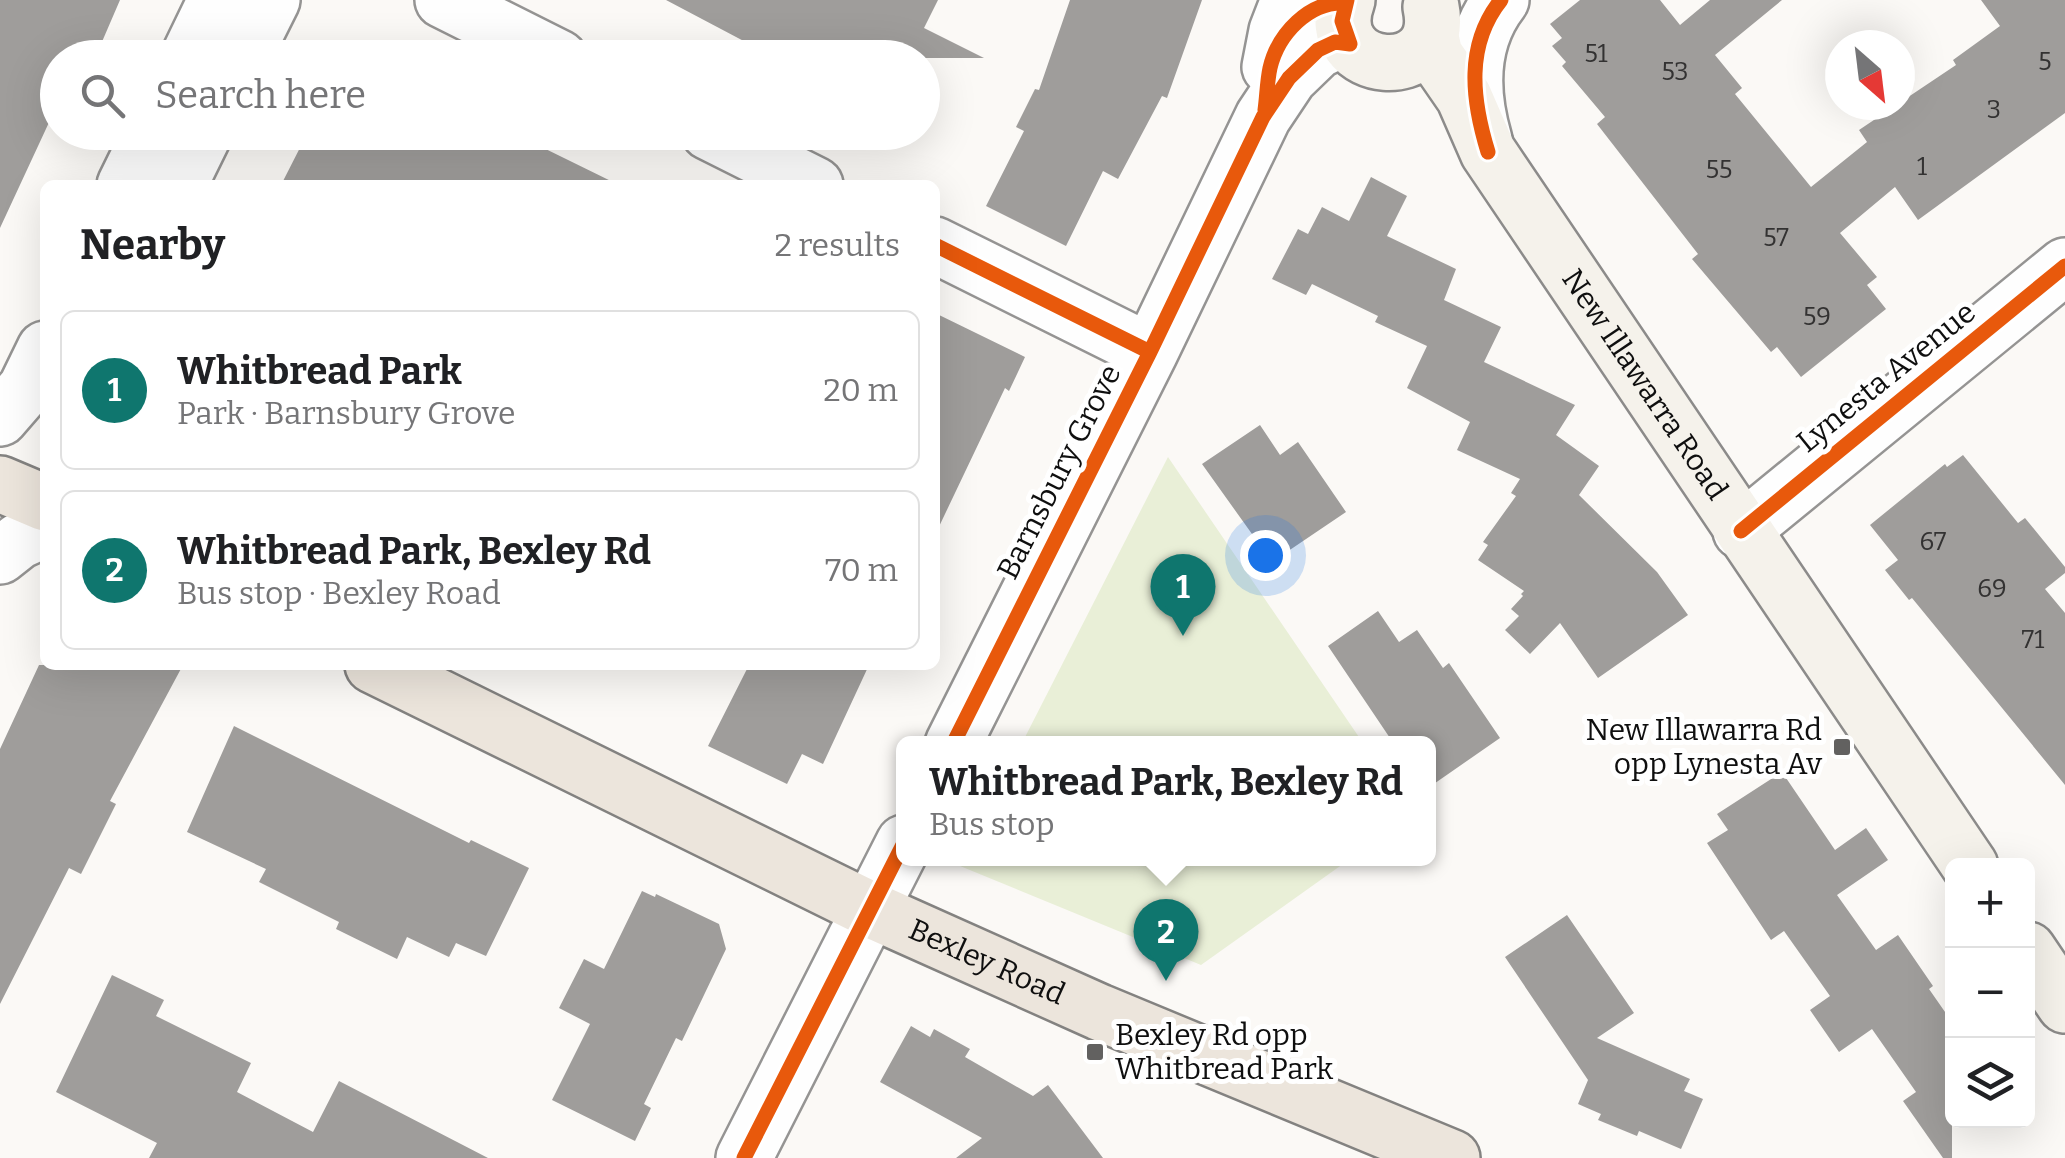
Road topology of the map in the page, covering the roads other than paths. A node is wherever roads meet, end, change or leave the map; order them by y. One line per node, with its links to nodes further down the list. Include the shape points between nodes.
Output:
1 (216, 0): 9 (street)
2 (272, 0): 10 (street)
3 (443, 0): 11 (street)
4 (1289, 0): 12 (street)
5 (1489, 0): 7 (street)
6 (1500, 0): 16 (street, via 1481,32 1475,62)
7 (1431, 18): 8 (main road, via 1418,54 1386,64); 16 (main road, New Illawarra Road, via 1435,55)
8 (1353, 27): 12 (street, Barnsbury Grove); 16 (main road, New Illawarra Road)
9 (197, 40)
10 (252, 40)
11 (523, 40)
12 (1266, 92): 22 (street, Barnsbury Grove)
13 (143, 150): 17 (street)
14 (197, 150): 18 (street)
15 (745, 150): 19 (street)
16 (1488, 152): 28 (main road, New Illawarra Road)
17 (128, 180)
18 (182, 180)
19 (805, 180)
20 (940, 247): 22 (street)
21 (2065, 266): 28 (street, Lynesta Avenue)
22 (1150, 352): 31 (street, Barnsbury Grove)
23 (40, 359): 24 (street)
24 (0, 418)
25 (0, 484): 26 (main road)
26 (40, 501)
27 (40, 530): 29 (street)
28 (1742, 531): 33 (main road, New Illawarra Road)
29 (0, 556)
30 (384, 670): 34 (main road, Bexley Road)
31 (957, 736)
32 (896, 857): 34 (street)
33 (1965, 858)
34 (869, 909): 37 (street); 38 (main road, Bexley Road)
35 (2035, 960): 36 (main road)
36 (2065, 1005)
37 (744, 1158)
38 (1452, 1158)

